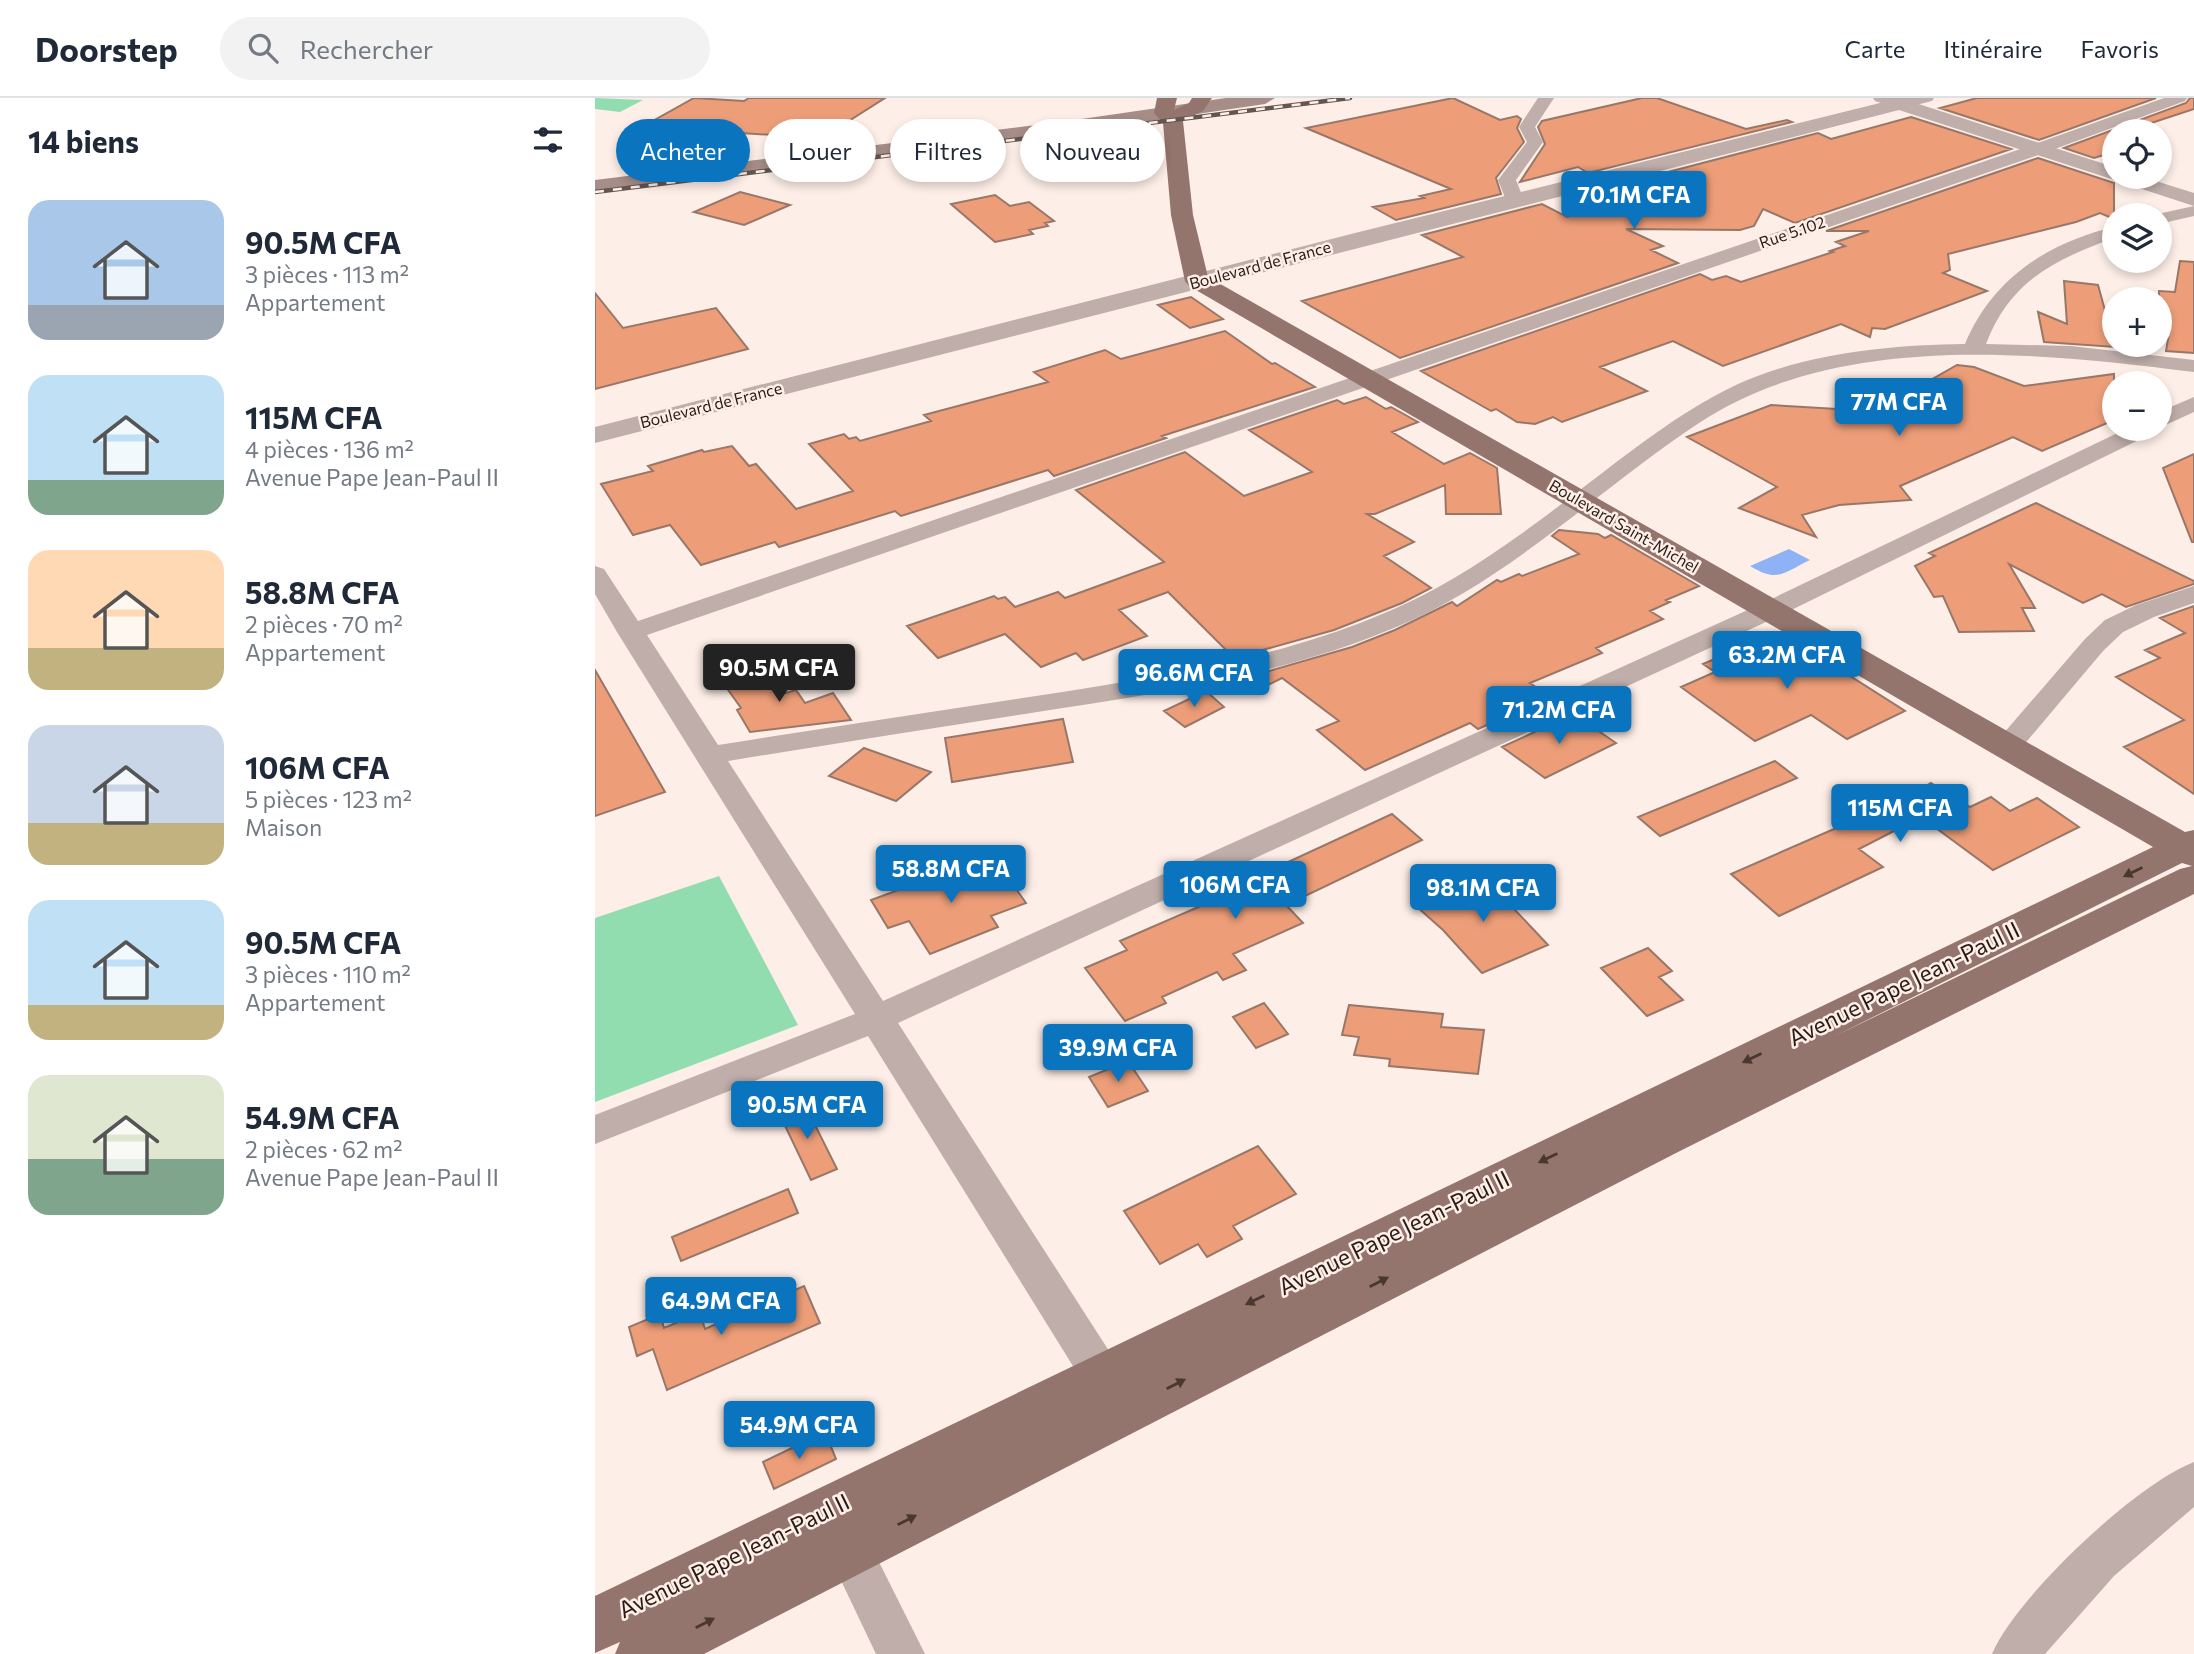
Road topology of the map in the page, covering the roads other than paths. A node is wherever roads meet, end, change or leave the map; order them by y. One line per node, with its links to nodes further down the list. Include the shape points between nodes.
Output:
1 (1265, 98): 5 (main road)
2 (1546, 98): 13 (street, via 1527,127 1535,142 1507,180)
3 (1926, 98): 6 (street, Boulevard de France)
4 (2179, 98): 8 (street, Rue 5.102)
5 (1201, 100): 7 (main road)
6 (1891, 101): 8 (street); 13 (street, Boulevard de France)
7 (1166, 109): 10 (main road); 11 (main road, via 1068,128); 18 (main road)
8 (2038, 149): 9 (street); 21 (street, Rue 5.102)
9 (2102, 170)
10 (595, 177)
11 (595, 186)
12 (2160, 189): 14 (street)
13 (1515, 200): 18 (street, Boulevard de France)
14 (2194, 200)
15 (2194, 211): 16 (street)
16 (2172, 216)
17 (2102, 237): 19 (street, via 2042,263 2012,285 1989,312)
18 (1197, 281): 21 (main road, Boulevard Saint-Michel); 24 (street, Boulevard de France)
19 (1973, 350): 20 (street, via 2077,354); 26 (street, via 1855,360 1752,386 1695,416)
20 (2194, 366)
21 (1366, 378): 26 (main road, Boulevard Saint-Michel); 30 (street, Rue 5.102)
22 (2194, 404): 23 (street)
23 (2172, 415)
24 (595, 435)
25 (2118, 441): 29 (street)
26 (1578, 500): 29 (main road, Boulevard Saint-Michel); 32 (street, via 1466,583 1386,623 1319,646 1104,694)
27 (595, 574): 30 (street)
28 (2194, 594): 31 (street, via 2114,626)
29 (1770, 610): 31 (main road, Boulevard Saint-Michel); 34 (street)
30 (630, 632): 32 (street)
31 (2007, 747): 33 (main road, Boulevard Saint-Michel)
32 (710, 755): 34 (street)
33 (2191, 856): 36 (main road, Avenue Pape Jean-Paul II, via 1662,1140)
34 (876, 1019): 35 (street); 36 (street)
35 (595, 1130)
36 (1112, 1393): 38 (main road, Avenue Pape Jean-Paul II, one-way to 36); 39 (main road, Avenue Pape Jean-Paul II)
37 (2194, 1482): 42 (street, via 2117,1545)
38 (849, 1549): 40 (main road, Avenue Pape Jean-Paul II, one-way to 38); 41 (street)
39 (595, 1625)
40 (644, 1654)
41 (901, 1654)
42 (2016, 1654)

